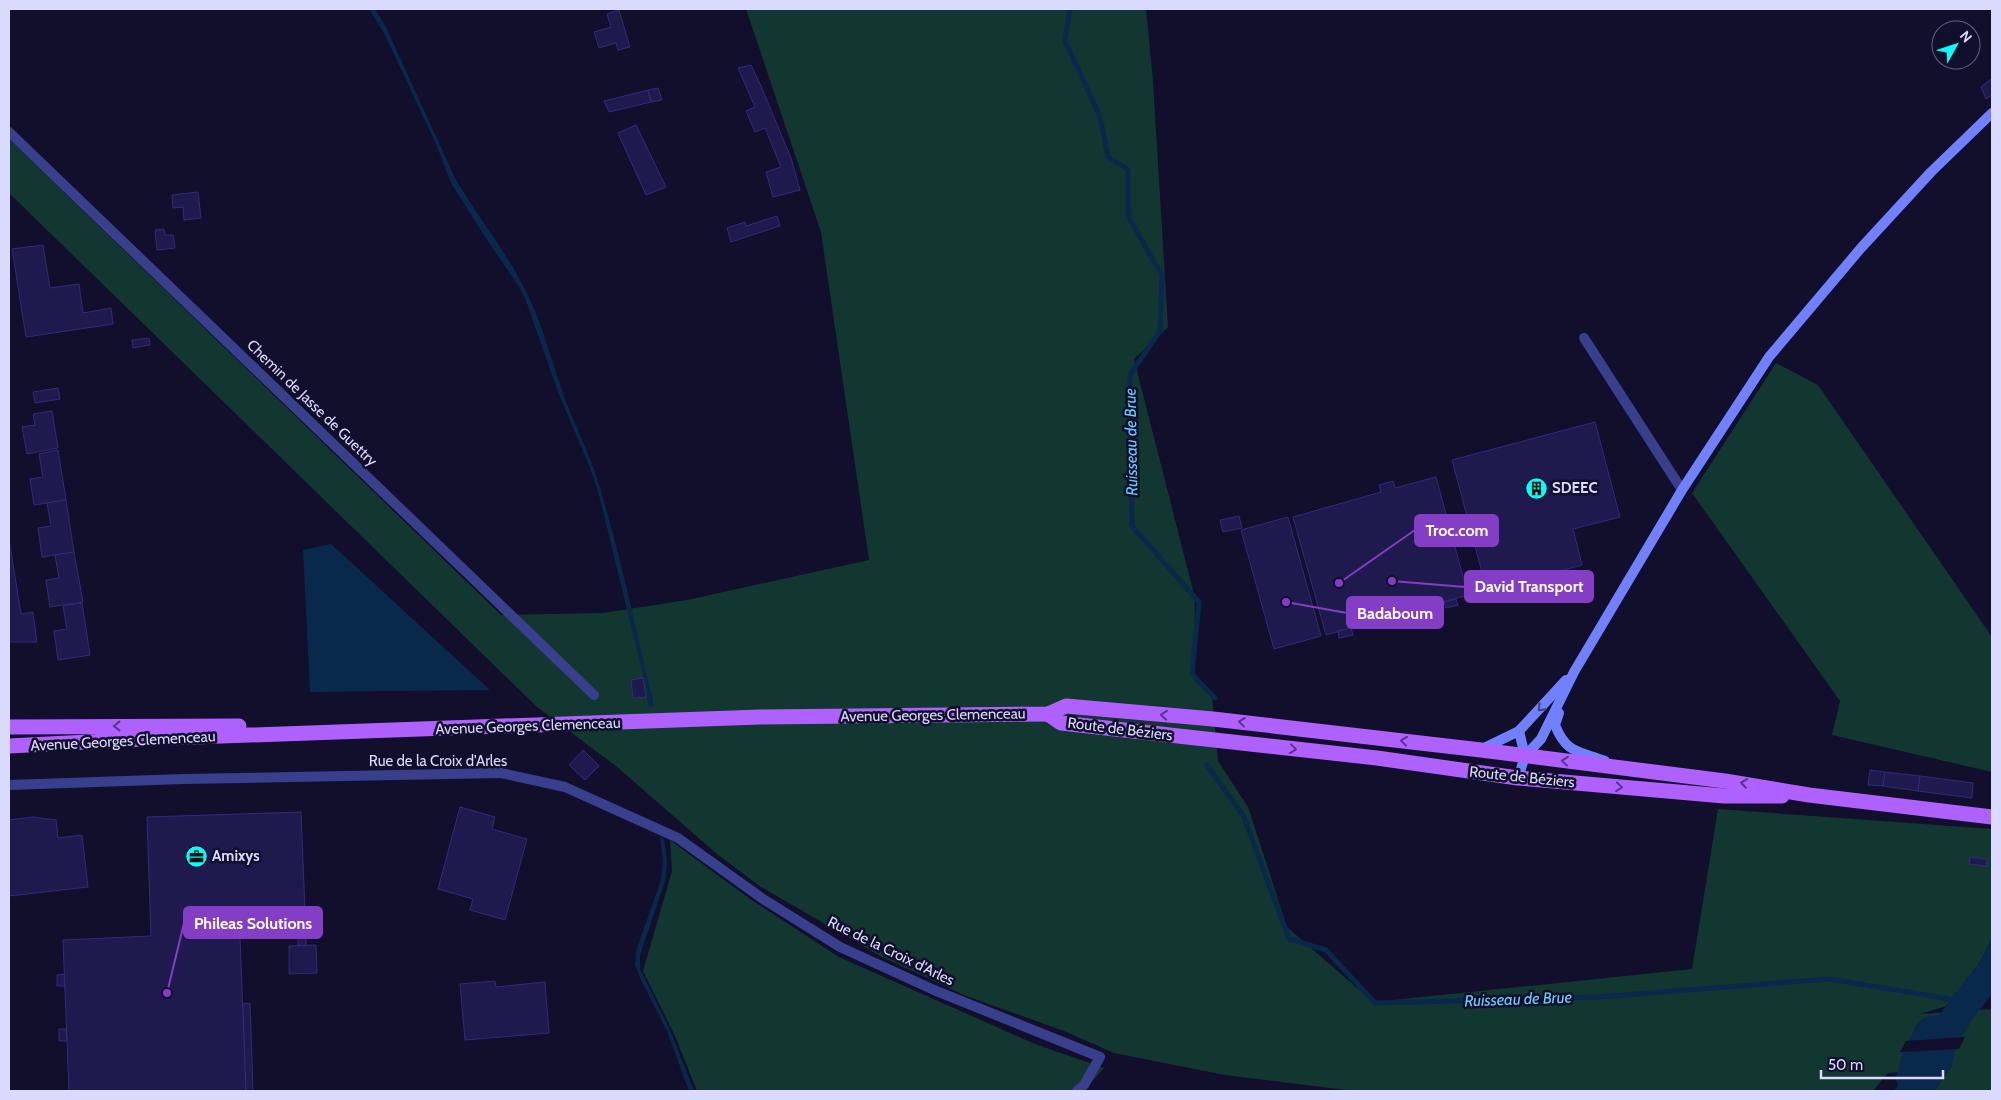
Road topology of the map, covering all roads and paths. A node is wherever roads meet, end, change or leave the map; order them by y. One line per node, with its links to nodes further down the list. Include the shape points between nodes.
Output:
1 (1992, 113): 4 (street, via 1931,172 1861,248 1769,357)
2 (9, 132): 6 (street, Chemin de Jasse de Guettry)
3 (1584, 338): 4 (street)
4 (1682, 490): 5 (street)
5 (1574, 672): 10 (street, one-way to 10); 13 (street, via 1541,739); 14 (street, via 1555,724 1561,739 1570,748)
6 (594, 695)
7 (1048, 714): 9 (main road, Avenue Georges Clemenceau, via 760,717); 12 (main road, Route de Béziers, one-way to 7, via 1213,719 1066,706); 15 (main road, Route de Béziers, one-way to 15, via 1061,723 1377,758)
8 (9, 727): 9 (main road, one-way to 8, via 241,726)
9 (376, 731): 11 (main road, Avenue Georges Clemenceau)
10 (1519, 731): 12 (street); 13 (street)
11 (9, 746)
12 (1481, 750): 13 (main road, Route de Béziers)
13 (1525, 756): 14 (main road, Route de Béziers, one-way to 13); 15 (street)
14 (1626, 769): 17 (main road, Route de Béziers, one-way to 14)
15 (1518, 778): 17 (main road, Route de Béziers, one-way to 17, via 1724,796)
16 (9, 785): 19 (street, Rue de la Croix d'Arles, via 501,773 565,788 678,838 763,899 840,947 934,990 1100,1057)
17 (1809, 795): 18 (main road, Route de Béziers)
18 (1992, 817)
19 (1077, 1091)

